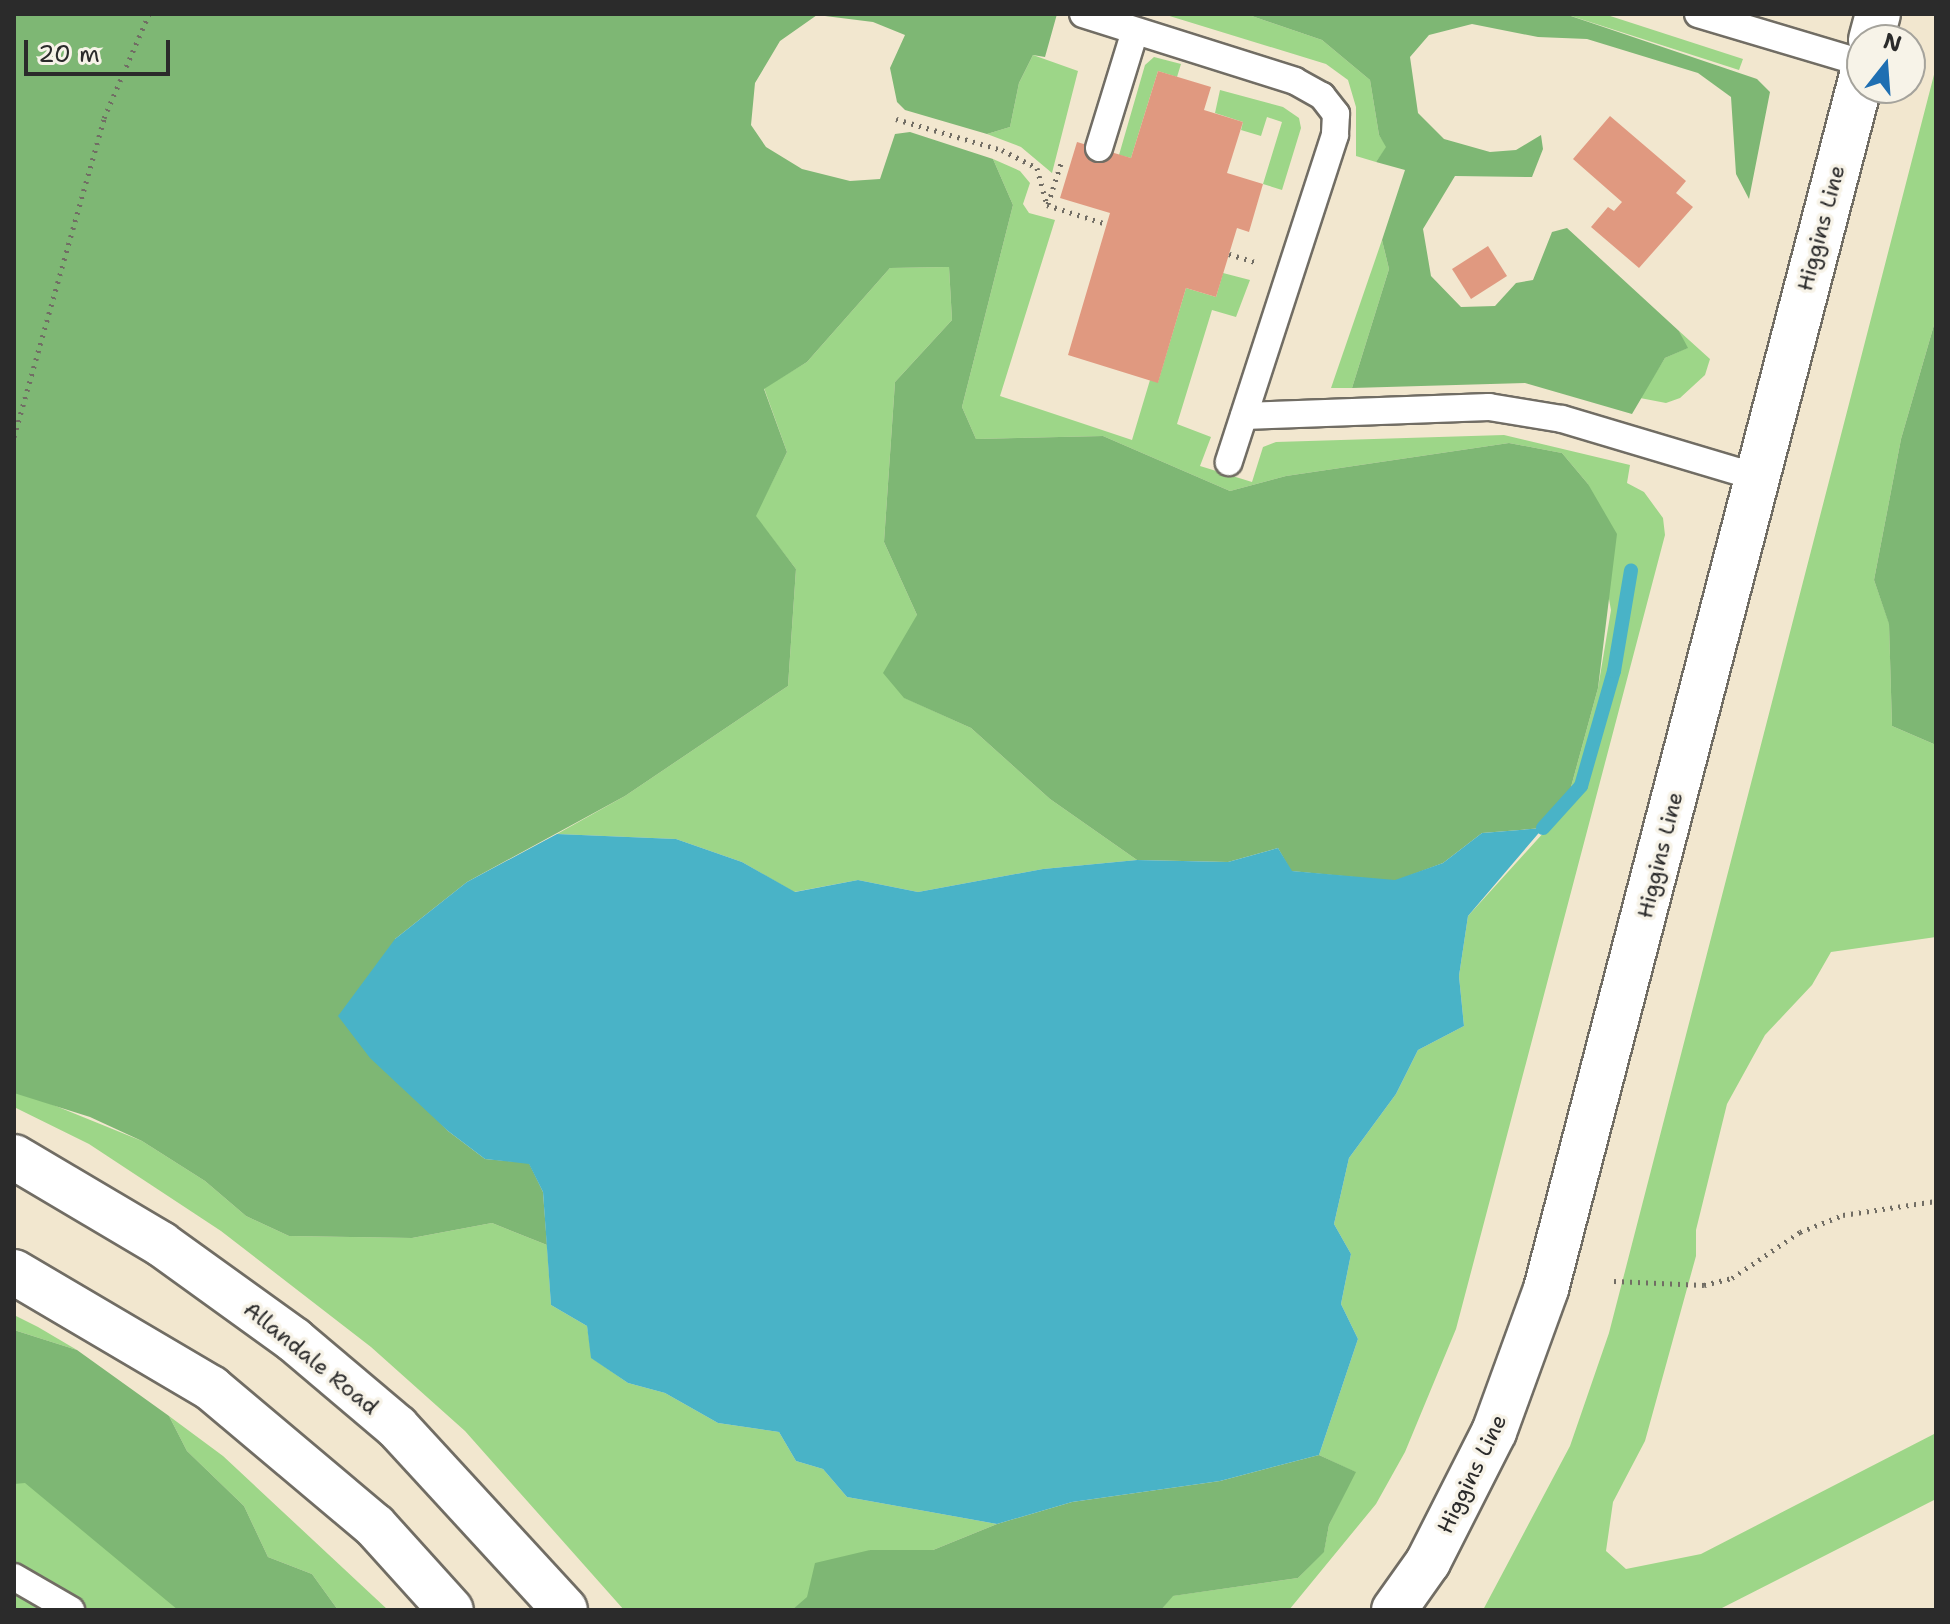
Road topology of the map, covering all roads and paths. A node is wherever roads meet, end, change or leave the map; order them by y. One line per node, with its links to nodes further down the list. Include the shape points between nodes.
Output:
1 (149, 14): 11 (path, via 104,118)
2 (1083, 14): 4 (lane)
3 (1698, 14): 5 (lane)
4 (1135, 31): 8 (lane); 10 (lane, via 1295,81 1322,96 1336,114 1335,135)
5 (1846, 58)
6 (1854, 104): 13 (street, Higgins Line)
7 (896, 119): 9 (path, via 1002,150 1037,168 1047,205)
8 (1099, 148)
9 (1107, 224)
10 (1244, 416): 12 (lane); 13 (lane, via 1489,407 1562,419)
11 (14, 437)
12 (1229, 462)
13 (1757, 477): 22 (street, Higgins Line, via 1546,1289 1494,1432 1428,1562)
14 (14, 1157): 21 (street, Allandale Road, via 161,1244 294,1340 397,1427)
15 (1936, 1201): 17 (path, via 1829,1221 1800,1232 1732,1278 1704,1285)
16 (14, 1272): 20 (street, via 211,1388 375,1526)
17 (1614, 1281)
18 (14, 1577): 19 (lane)
19 (71, 1610)
20 (451, 1610)
21 (565, 1610)
22 (1394, 1610)

